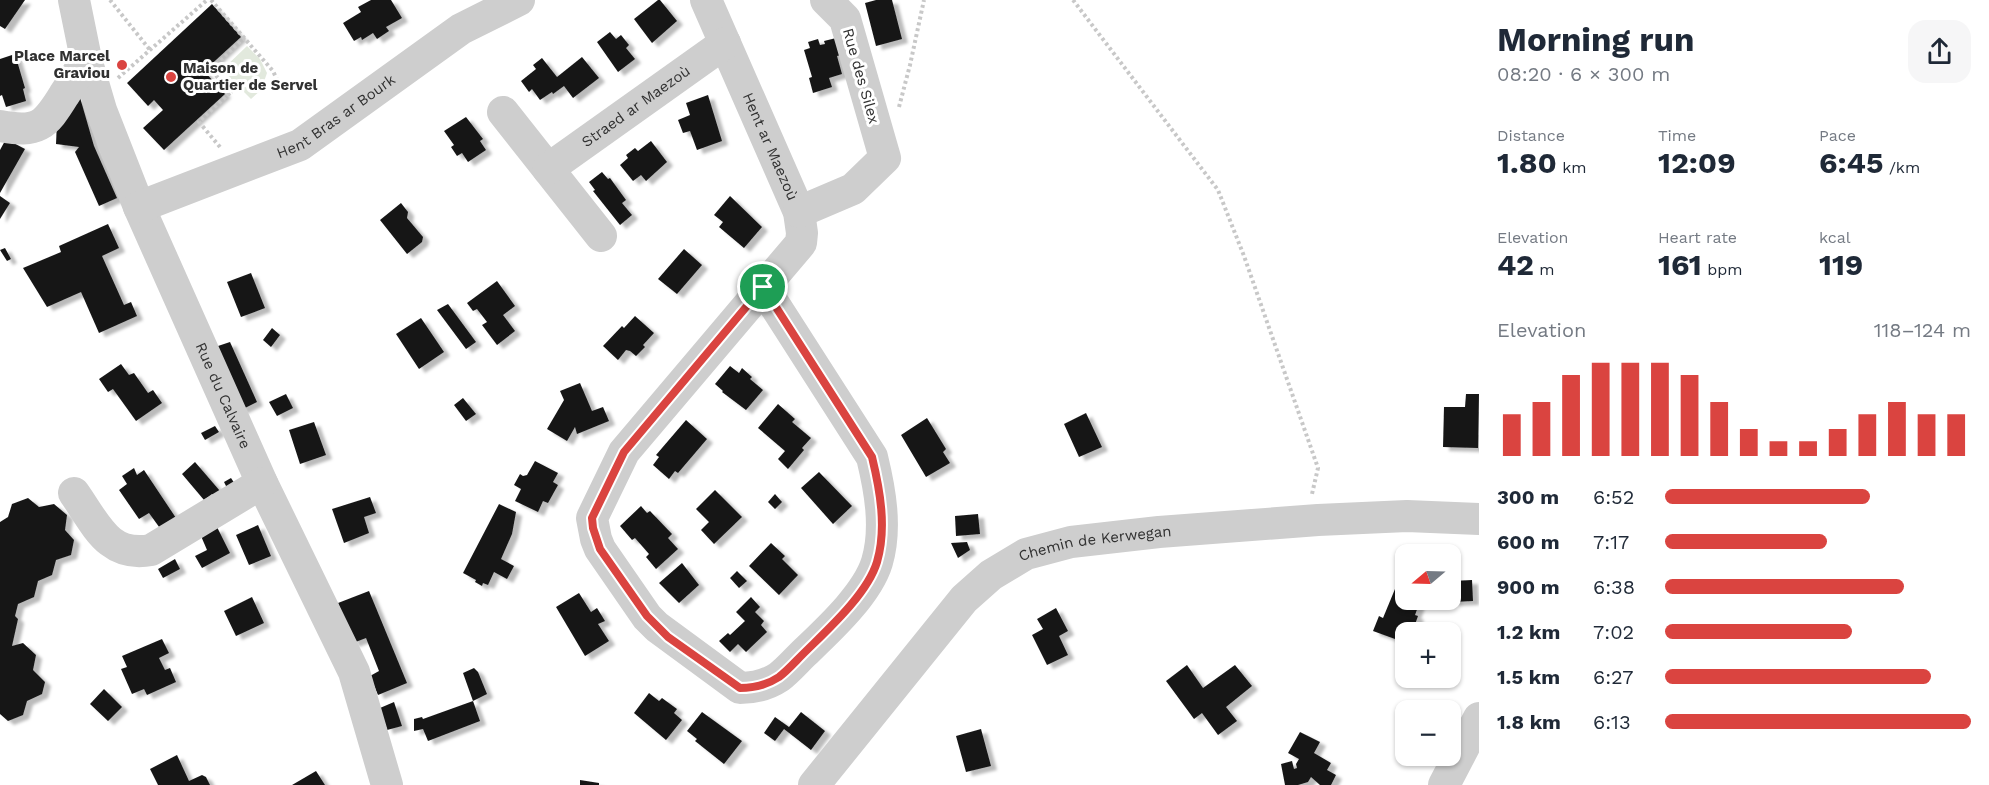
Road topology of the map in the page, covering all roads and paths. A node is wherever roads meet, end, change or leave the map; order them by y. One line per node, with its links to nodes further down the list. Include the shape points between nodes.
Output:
1 (74, 0): 13 (street, Rue du Calvaire)
2 (111, 0): 12 (path)
3 (207, 0): 12 (path)
4 (212, 0): 10 (path)
5 (519, 0): 23 (street, Hent Bras ar Bourk, via 461,29 300,145)
6 (706, 0): 11 (street, Hent ar Maezoù)
7 (826, 0): 24 (street, Rue des Silex, via 845,19 885,158 853,189)
8 (924, 0): 19 (path)
9 (1073, 0): 30 (path, via 1218,190 1318,468)
10 (245, 38): 15 (path, via 273,71); 16 (path, via 211,70)
11 (725, 44): 22 (street, Straed ar Maezoù); 24 (street, Hent ar Maezoù)
12 (150, 50): 17 (path)
13 (86, 59): 17 (street, Rue du Calvaire); 20 (street, via 50,118 26,129)
14 (238, 86): 16 (path)
15 (281, 88)
16 (231, 92): 21 (path, via 199,122)
17 (97, 97): 23 (street, Rue du Calvaire)
18 (503, 112): 22 (street)
19 (896, 117)
20 (0, 126)
21 (220, 147)
22 (548, 169): 25 (street)
23 (139, 207): 27 (street, Rue du Calvaire)
24 (799, 212): 26 (street, Hent ar Maezoù, via 801,243)
25 (601, 236)
26 (763, 287): 26 (street, Hent ar Maezoù, via 872,457 879,489 881,543 866,584 811,646 780,676 761,686 740,688 668,637 647,616 600,549 592,518 624,452)
27 (262, 483): 28 (street, via 151,550 141,552 111,544); 32 (street, Rue du Calvaire, via 354,672)
28 (74, 493)
29 (1479, 519): 30 (street, Chemin de Kerwegan, via 1407,516)
30 (1307, 521): 33 (street, Chemin de Kerwegan, via 1159,531 1071,542 1026,554 991,575 964,599)
31 (1479, 718): 34 (street)
32 (387, 785)
33 (814, 785)
34 (1444, 785)

